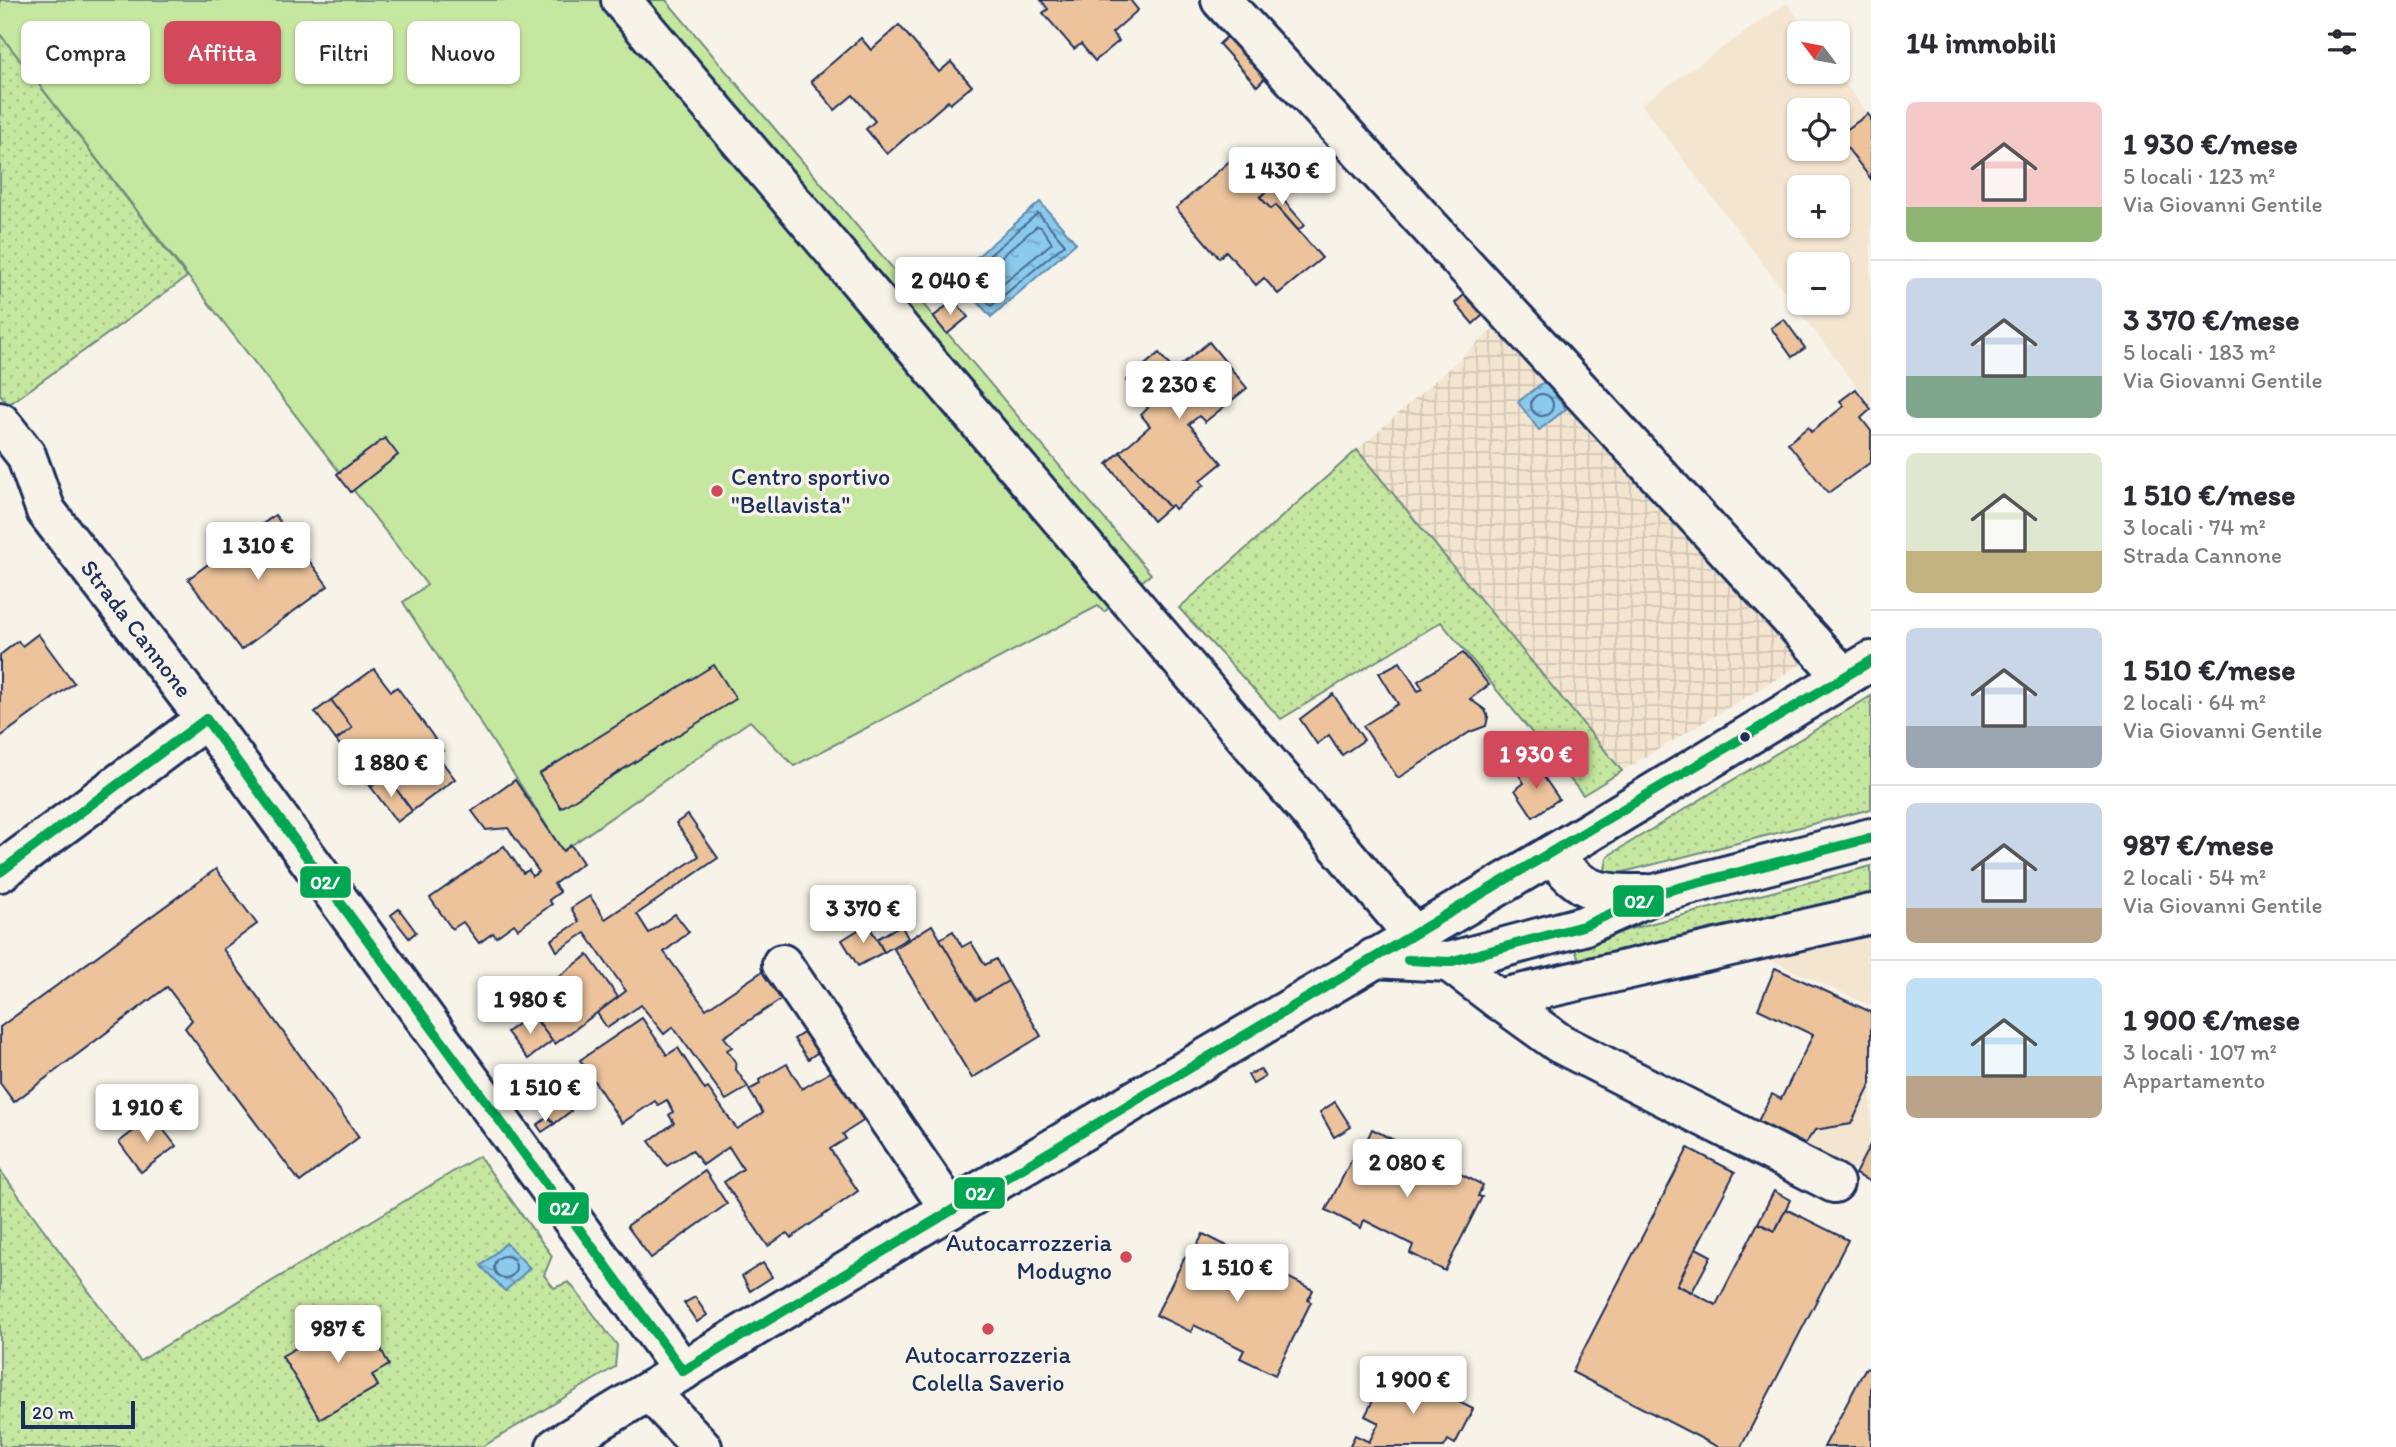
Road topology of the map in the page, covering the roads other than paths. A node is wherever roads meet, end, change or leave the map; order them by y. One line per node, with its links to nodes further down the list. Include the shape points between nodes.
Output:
1 (621, 0): 11 (street)
2 (1221, 0): 4 (street)
3 (0, 422): 5 (street, Strada Cannone, via 26,455 46,511)
4 (1857, 669): 7 (street)
5 (206, 719): 8 (street); 18 (street, Strada Cannone)
6 (1871, 838): 9 (street)
7 (1553, 854): 9 (street, via 1569,877 1604,894); 11 (street)
8 (0, 872)
9 (1655, 894): 13 (street, via 1583,926)
10 (1871, 915): 15 (street)
11 (1413, 934): 12 (street)
12 (1374, 958): 13 (street); 17 (street)
13 (1450, 962): 15 (street)
14 (782, 964): 17 (street)
15 (1498, 999): 16 (street, via 1559,1044)
16 (1834, 1183)
17 (950, 1209): 18 (street)
18 (683, 1371): 19 (street)
19 (650, 1392): 20 (street); 21 (street)
20 (556, 1447)
21 (702, 1447)

